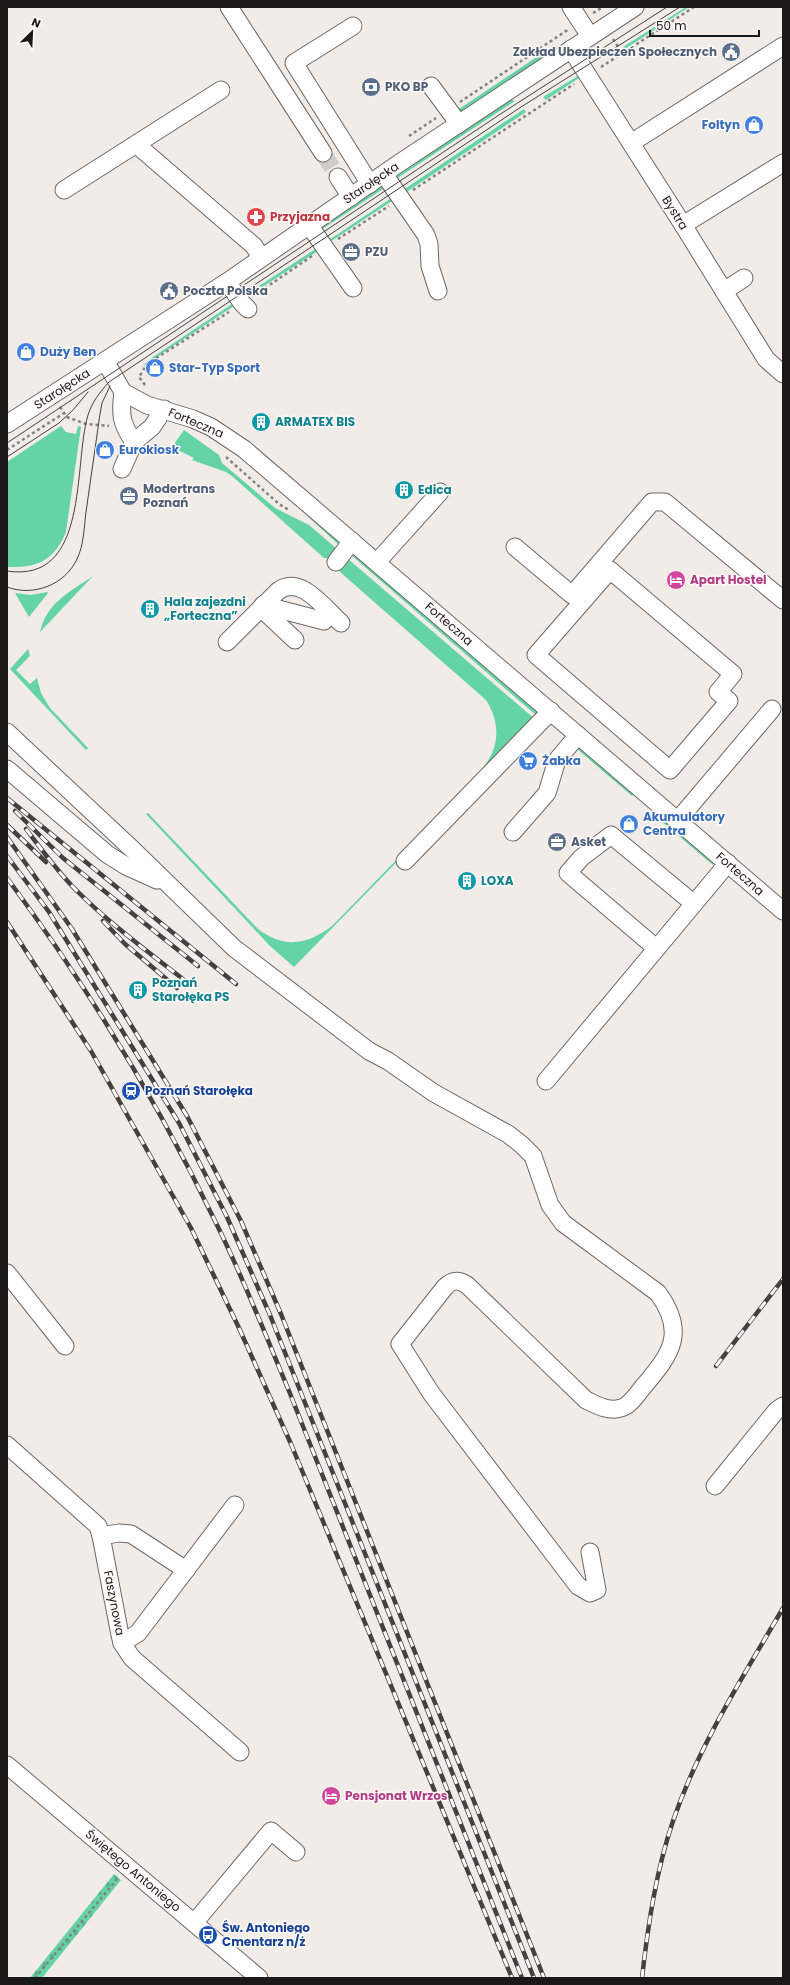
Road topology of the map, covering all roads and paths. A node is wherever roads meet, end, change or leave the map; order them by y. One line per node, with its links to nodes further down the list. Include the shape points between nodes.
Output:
1 (229, 7): 17 (street)
2 (571, 7): 6 (street)
3 (635, 7): 6 (street, Starołęcka)
4 (694, 7): 10 (path)
5 (353, 26): 21 (street, via 294,63)
6 (590, 36): 9 (street, Starołęcka)
7 (611, 36): 10 (path)
8 (783, 46): 15 (street)
9 (570, 49): 11 (street, Bystra); 14 (street, Starołęcka)
10 (622, 53): 11 (path)
11 (588, 76): 15 (street, Bystra); 24 (path, via 527,113)
12 (431, 86): 14 (street)
13 (220, 90): 16 (street)
14 (459, 124): 19 (street, Starołęcka)
15 (631, 143): 26 (street, Bystra)
16 (137, 145): 22 (street); 28 (street, via 254,246)
17 (323, 154)
18 (783, 162): 26 (street, via 716,208)
19 (384, 174): 21 (street, Starołęcka); 24 (street)
20 (338, 176): 23 (street)
21 (370, 184): 23 (street, Starołęcka)
22 (64, 190)
23 (351, 197): 25 (street, Starołęcka)
24 (400, 198): 27 (path); 32 (street, via 426,235 430,266)
25 (309, 225): 27 (street); 28 (street, Starołęcka)
26 (683, 225): 33 (street, Bystra)
27 (325, 248): 31 (street); 34 (path)
28 (261, 258): 30 (street, Starołęcka)
29 (744, 278): 33 (street)
30 (227, 282): 34 (street); 35 (street, Starołęcka)
31 (353, 288)
32 (438, 291)
33 (724, 291): 36 (street, Bystra, via 766,359)
34 (245, 306): 39 (path, via 147,364 139,377 154,395)
35 (105, 361): 37 (street); 38 (street, Starołęcka)
36 (783, 374)
37 (123, 392): 39 (street, Forteczna); 42 (street)
38 (52, 395): 41 (path); 43 (street, Starołęcka)
39 (148, 405): 40 (street, Forteczna)
40 (164, 409): 44 (street, via 152,427); 50 (street, Forteczna, via 211,427 236,442)
41 (64, 413): 42 (path, via 73,419 98,426 106,427); 45 (path)
42 (122, 422): 44 (street)
43 (7, 424)
44 (134, 442): 47 (street)
45 (7, 450)
46 (221, 453): 49 (path, via 279,504)
47 (122, 469)
48 (440, 492): 53 (street)
49 (293, 512)
50 (352, 541): 52 (street); 53 (street, Forteczna)
51 (515, 546): 54 (street, via 572,595 652,502 665,502)
52 (336, 562)
53 (377, 562): 62 (street, Forteczna)
54 (783, 600)
55 (262, 606): 56 (street); 57 (street, via 282,588 299,588 309,593); 58 (street); 59 (street)
56 (324, 621)
57 (340, 623)
58 (296, 640)
59 (227, 642)
60 (536, 655): 60 (street, via 670,770 729,702 718,692 734,674 610,570)
61 (772, 709): 66 (street)
62 (551, 711): 64 (street, Forteczna); 68 (street)
63 (7, 732): 70 (street)
64 (578, 734): 66 (street, Forteczna); 67 (street, via 557,760 547,793)
65 (7, 769): 70 (street, via 107,854 126,866)
66 (678, 820): 69 (street, Forteczna)
67 (513, 832)
68 (405, 861)
69 (728, 863): 71 (street); 72 (street, Forteczna)
70 (166, 884): 82 (street, via 234,948 369,1052 388,1061 434,1093 522,1144 533,1156 550,1205 562,1223 658,1293 668,1306 674,1324 670,1350 662,1364 631,1401 622,1408 612,1410 586,1400 461,1282 452,1281 445,1286 400,1344 431,1393 578,1586 590,1593 598,1590)
71 (693, 903): 73 (street); 73 (street, via 611,835 581,858 568,873)
72 (783, 911)
73 (656, 948): 74 (street)
74 (546, 1081)
75 (7, 1273): 76 (street)
76 (65, 1346)
77 (783, 1406): 79 (street, via 776,1411)
78 (7, 1445): 81 (street, Faszynowa, via 86,1514 98,1526)
79 (715, 1486)
80 (235, 1504): 83 (street)
81 (101, 1536): 83 (street, via 119,1532 131,1534); 84 (street, Faszynowa)
82 (590, 1552)
83 (186, 1570): 84 (street, via 138,1633)
84 (122, 1643): 85 (street, Faszynowa, via 132,1658)
85 (240, 1752)
86 (7, 1765): 89 (street, Świętego Antoniego)
87 (296, 1852): 89 (street, via 272,1831)
88 (122, 1873): 90 (path)
89 (194, 1922): 91 (street, Świętego Antoniego)
90 (36, 1978)
91 (259, 1978)

